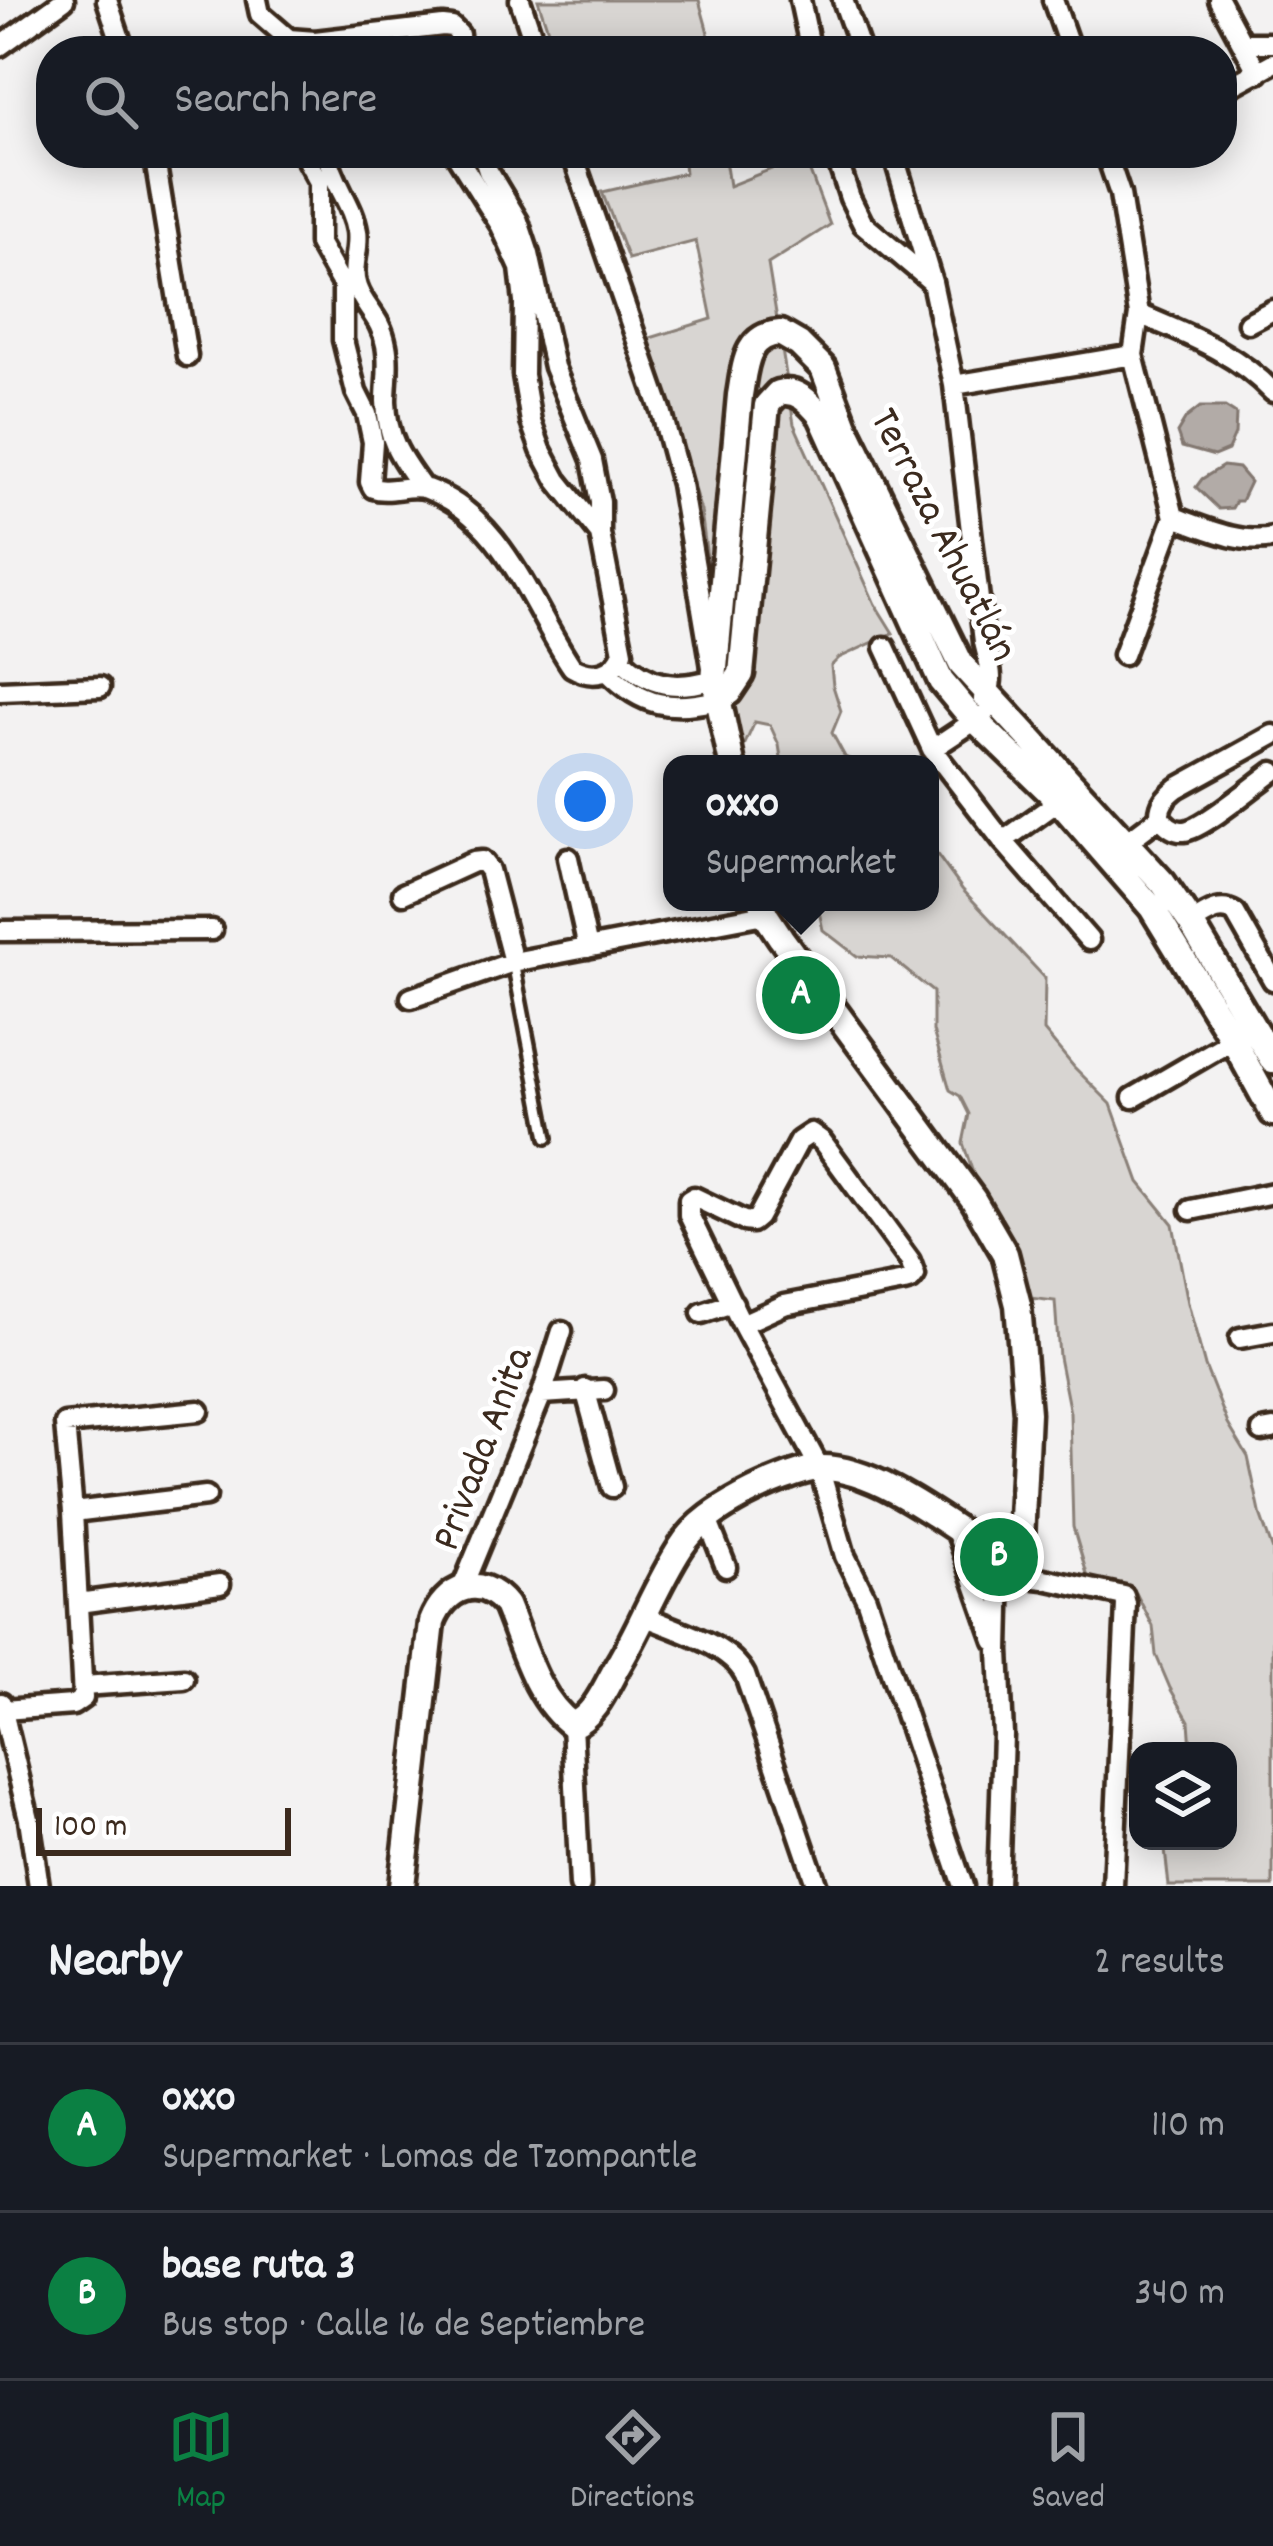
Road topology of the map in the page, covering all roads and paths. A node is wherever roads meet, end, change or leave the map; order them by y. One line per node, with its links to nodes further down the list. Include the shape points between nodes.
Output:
1 (64, 0): 19 (street)
2 (107, 0): 9 (street)
3 (257, 0): 10 (street)
4 (520, 0): 13 (street)
5 (800, 0): 14 (street)
6 (843, 0): 15 (street)
7 (1053, 0): 16 (street)
8 (1219, 0): 17 (street)
9 (119, 36)
10 (281, 36)
11 (388, 36): 12 (street, via 452,27)
12 (459, 36)
13 (532, 36)
14 (808, 36)
15 (856, 36)
16 (1066, 36)
17 (1242, 43): 18 (street); 20 (street)
18 (1273, 43)
19 (0, 46)
20 (1266, 68): 21 (street)
21 (1237, 83)
22 (156, 168): 38 (street)
23 (316, 168): 31 (street)
24 (326, 168): 31 (street)
25 (467, 168): 32 (street)
26 (487, 168): 32 (street)
27 (577, 168): 51 (street, via 681,484)
28 (840, 168): 33 (street, via 863,224)
29 (898, 168): 33 (street)
30 (1111, 168): 36 (street)
31 (325, 178): 34 (street, via 319,244); 34 (street, via 358,234)
32 (509, 223): 45 (street, via 529,254 554,367 592,460); 45 (street, via 524,302 531,422 557,480)
33 (932, 281): 40 (street)
34 (349, 284): 42 (street, via 343,340 356,392); 42 (street, via 386,342)
35 (1273, 310): 37 (street)
36 (1138, 314): 39 (street); 41 (street, via 1215,346)
37 (1248, 323)
38 (187, 356)
39 (1133, 356): 40 (street); 44 (street)
40 (954, 385): 53 (street)
41 (1273, 392)
42 (381, 439): 43 (street); 43 (street, via 373,488)
43 (421, 486): 49 (street, via 455,501 488,530 572,667 590,674)
44 (1174, 517): 46 (street, via 1223,534); 48 (street)
45 (600, 534): 49 (street, via 623,652)
46 (1273, 538)
47 (885, 647): 56 (street)
48 (1123, 655)
49 (614, 666): 51 (street, via 636,696 654,703 692,706)
50 (100, 686): 52 (street)
51 (716, 690): 53 (street, Terraza Ahuatlán, via 746,356 762,336 780,333 823,368 961,664); 54 (street, Terraza Ahuatlán, via 729,692 741,674 764,415 771,398 786,391 821,416 941,681); 57 (street)
52 (0, 692)
53 (993, 700): 54 (street); 64 (street, Terraza Ahuatlán)
54 (971, 715): 56 (street); 61 (street, Terraza Ahuatlán)
55 (1273, 735): 62 (street, via 1177,788 1165,798)
56 (932, 748): 58 (street)
57 (730, 755)
58 (937, 755)
59 (939, 757): 63 (street)
60 (1273, 772): 62 (street, via 1186,831)
61 (1059, 801): 63 (street); 77 (street, Terraza Ahuatlán, via 1152,908)
62 (1163, 821): 64 (street)
63 (1003, 841): 72 (street)
64 (1131, 845): 69 (street, Terraza Ahuatlán)
65 (568, 858): 73 (street)
66 (403, 894): 74 (street, via 482,861)
67 (751, 911): 73 (street)
68 (766, 911): 98 (street, via 1005,1254 1027,1413 1022,1540)
69 (1191, 923): 75 (street, via 1220,908 1235,913); 78 (street, Terraza Ahuatlán)
70 (212, 930): 71 (street)
71 (0, 931)
72 (1089, 940)
73 (588, 948): 74 (street)
74 (513, 962): 76 (street); 81 (lane)
75 (1273, 980)
76 (411, 998)
77 (1233, 1040): 79 (street); 80 (street, Terraza Ahuatlán)
78 (1273, 1061)
79 (1133, 1097)
80 (1272, 1111)
81 (547, 1138)
82 (1273, 1193): 83 (street)
83 (1191, 1210)
84 (733, 1303): 85 (street); 86 (street); 86 (street, via 689,1200 752,1222 811,1133 915,1274 784,1305)
85 (702, 1313)
86 (742, 1324): 92 (street)
87 (562, 1331): 90 (street, Privada Anita)
88 (1273, 1332): 89 (street)
89 (1240, 1338)
90 (542, 1394): 93 (street, via 595,1390); 101 (street, Privada Anita)
91 (200, 1411): 95 (street, via 65,1424)
92 (819, 1467): 96 (street, via 755,1490); 97 (street, via 868,1477); 113 (street)
93 (612, 1487)
94 (206, 1496): 95 (street)
95 (73, 1512): 102 (street)
96 (707, 1519): 99 (street); 103 (street, via 681,1546)
97 (956, 1530): 98 (street); 104 (street)
98 (1004, 1562): 104 (street); 115 (street, via 1124,1596)
99 (727, 1567)
100 (220, 1584): 102 (street)
101 (462, 1588): 108 (street, via 487,1589 506,1604 543,1693); 110 (street, via 443,1600 432,1622)
102 (78, 1603): 106 (street)
103 (644, 1616): 108 (street, via 588,1715); 112 (street, via 738,1662)
104 (999, 1651): 114 (street)
105 (184, 1679): 106 (street)
106 (83, 1686): 107 (street, via 73,1706)
107 (2, 1705): 109 (street)
108 (572, 1724): 111 (street)
109 (39, 1886)
110 (402, 1886)
111 (580, 1886)
112 (817, 1886)
113 (963, 1886)
114 (998, 1886)
115 (1113, 1886)

